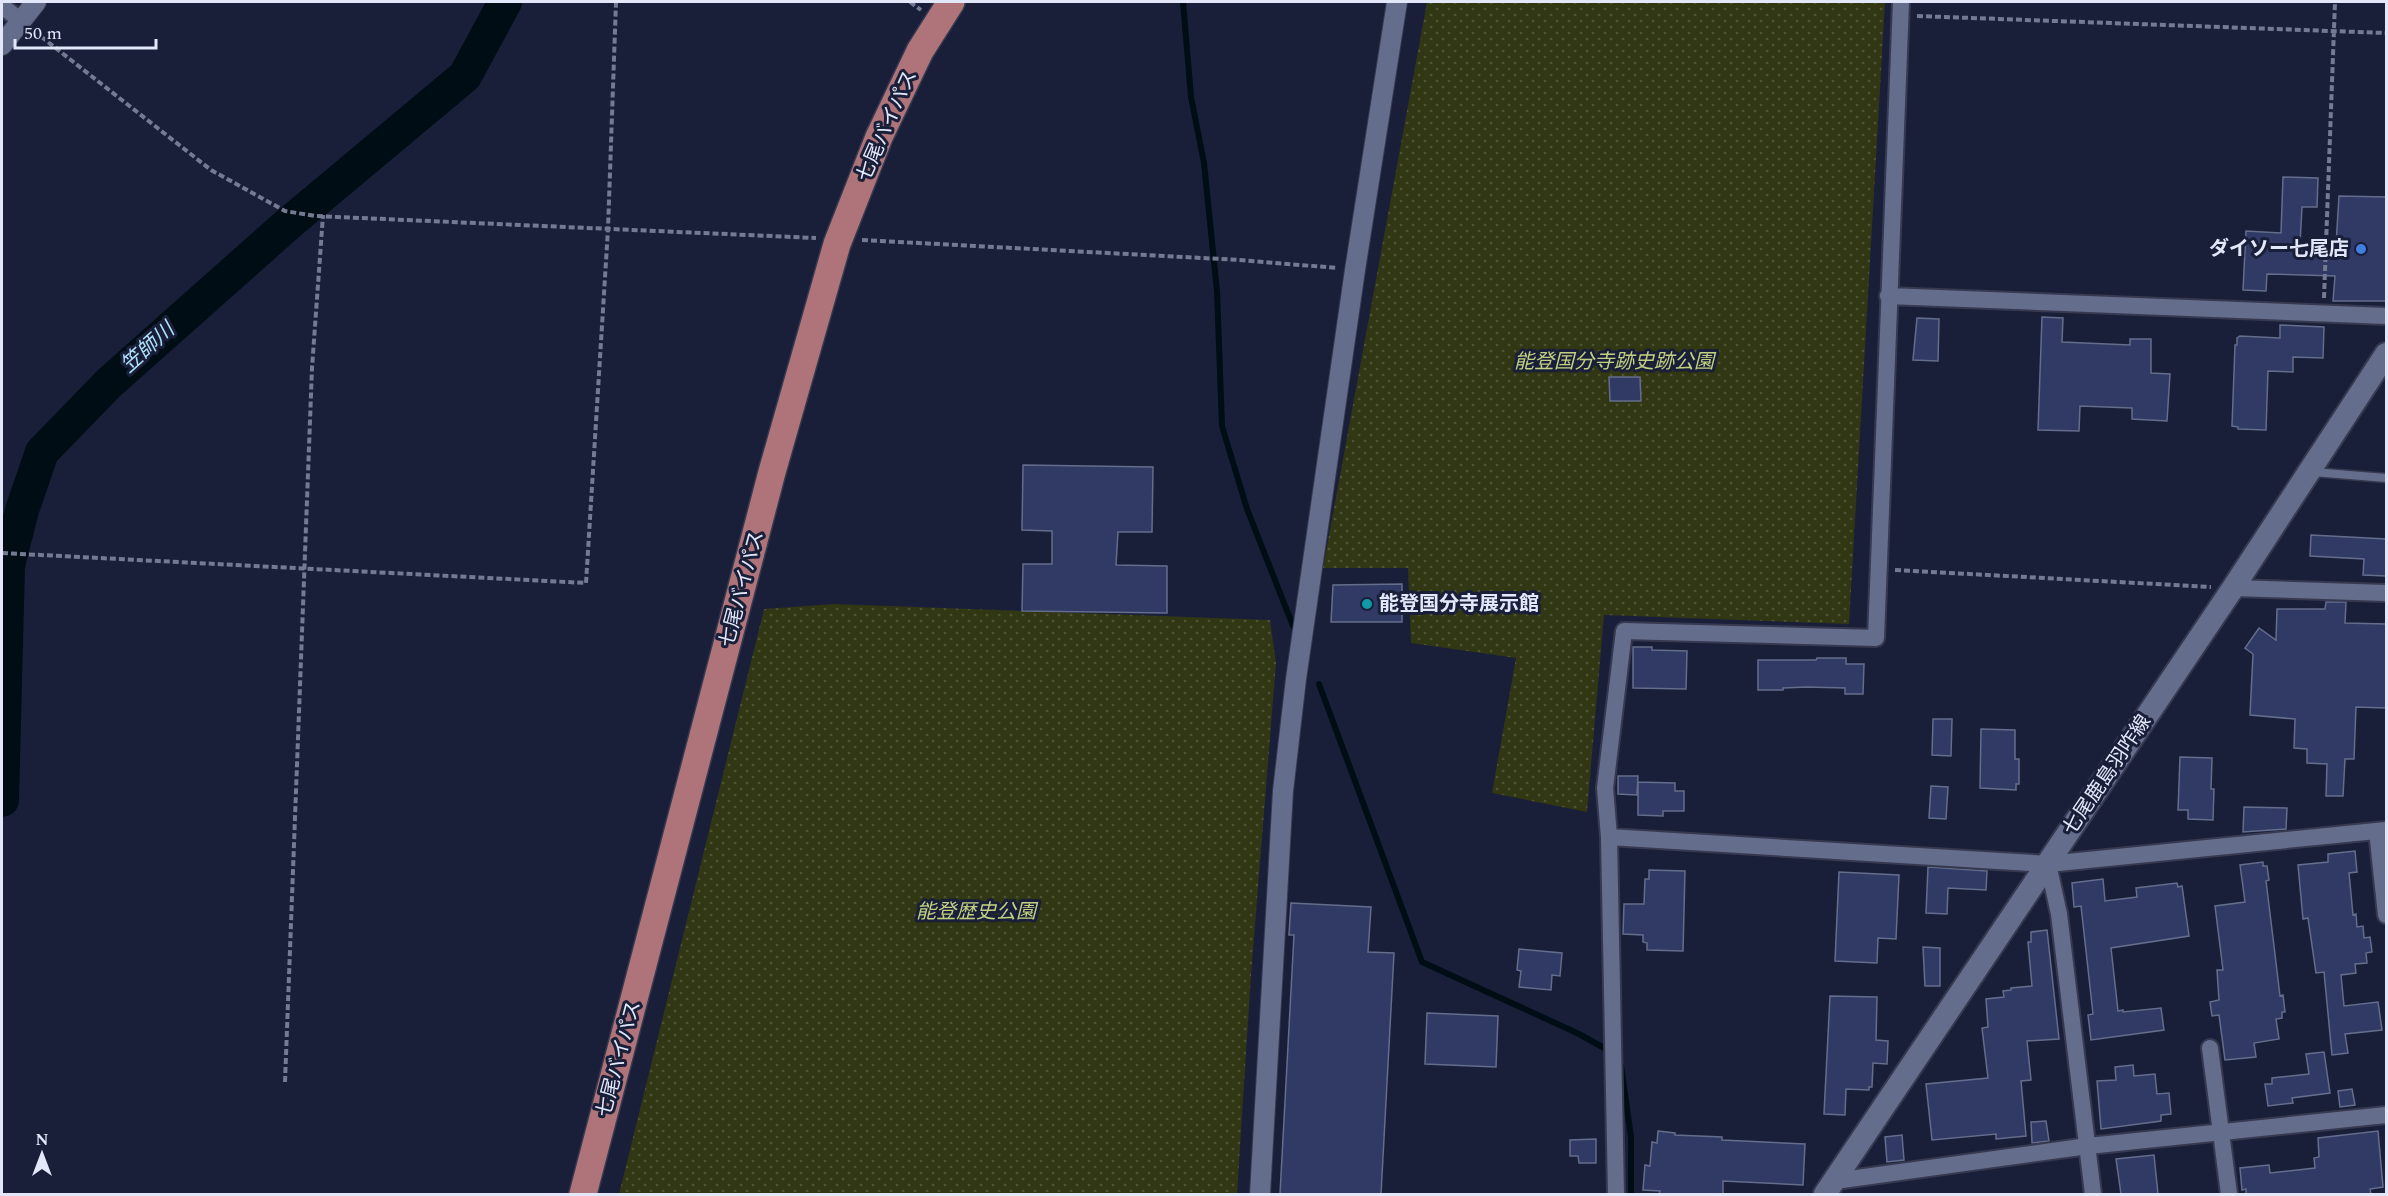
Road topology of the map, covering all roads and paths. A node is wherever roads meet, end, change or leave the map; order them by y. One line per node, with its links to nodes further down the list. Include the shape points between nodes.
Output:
1 (36, 2): 8 (street)
2 (616, 2): 13 (path)
3 (951, 2): 14 (highway, 七尾バイパス, via 920,51 879,137)
4 (1397, 2): 15 (street)
5 (2335, 2): 9 (path)
6 (2, 6): 8 (street)
7 (1900, 9): 9 (path); 16 (street)
8 (21, 21): 11 (street); 12 (path, via 211,170 285,211)
9 (2335, 30): 10 (path); 17 (path)
10 (2386, 33)
11 (2, 45)
12 (323, 215): 13 (path); 23 (path)
13 (608, 229): 14 (path); 23 (path, via 586,583)
14 (839, 238): 15 (path); 37 (highway, 七尾バイパス, via 772,472)
15 (1355, 270): 38 (street, via 1283,790)
16 (1888, 296): 17 (street); 24 (street)
17 (2323, 314): 18 (street)
18 (2386, 316)
19 (2386, 354): 20 (main road, 七尾鹿島羽咋線)
20 (2310, 471): 21 (lane); 25 (main road, 七尾鹿島羽咋線)
21 (2386, 478)
22 (2, 553): 23 (path)
23 (304, 569): 32 (path)
24 (1879, 570): 25 (path); 28 (street, via 1876,638 1624,631 1605,788)
25 (2233, 588): 26 (street); 29 (main road, 七尾鹿島羽咋線)
26 (2386, 593)
27 (2382, 830): 29 (street); 30 (street)
28 (1609, 837): 29 (street); 39 (street)
29 (2048, 864): 35 (street, via 2059,914); 36 (main road, 七尾鹿島羽咋線)
30 (2386, 915)
31 (2210, 1048): 34 (street)
32 (285, 1082)
33 (2386, 1115): 34 (street)
34 (2222, 1132): 35 (street); 41 (street)
35 (2088, 1146): 36 (street); 40 (street)
36 (1830, 1188)
37 (583, 1194)
38 (1260, 1194)
39 (1616, 1194)
40 (2093, 1194)
41 (2229, 1194)

